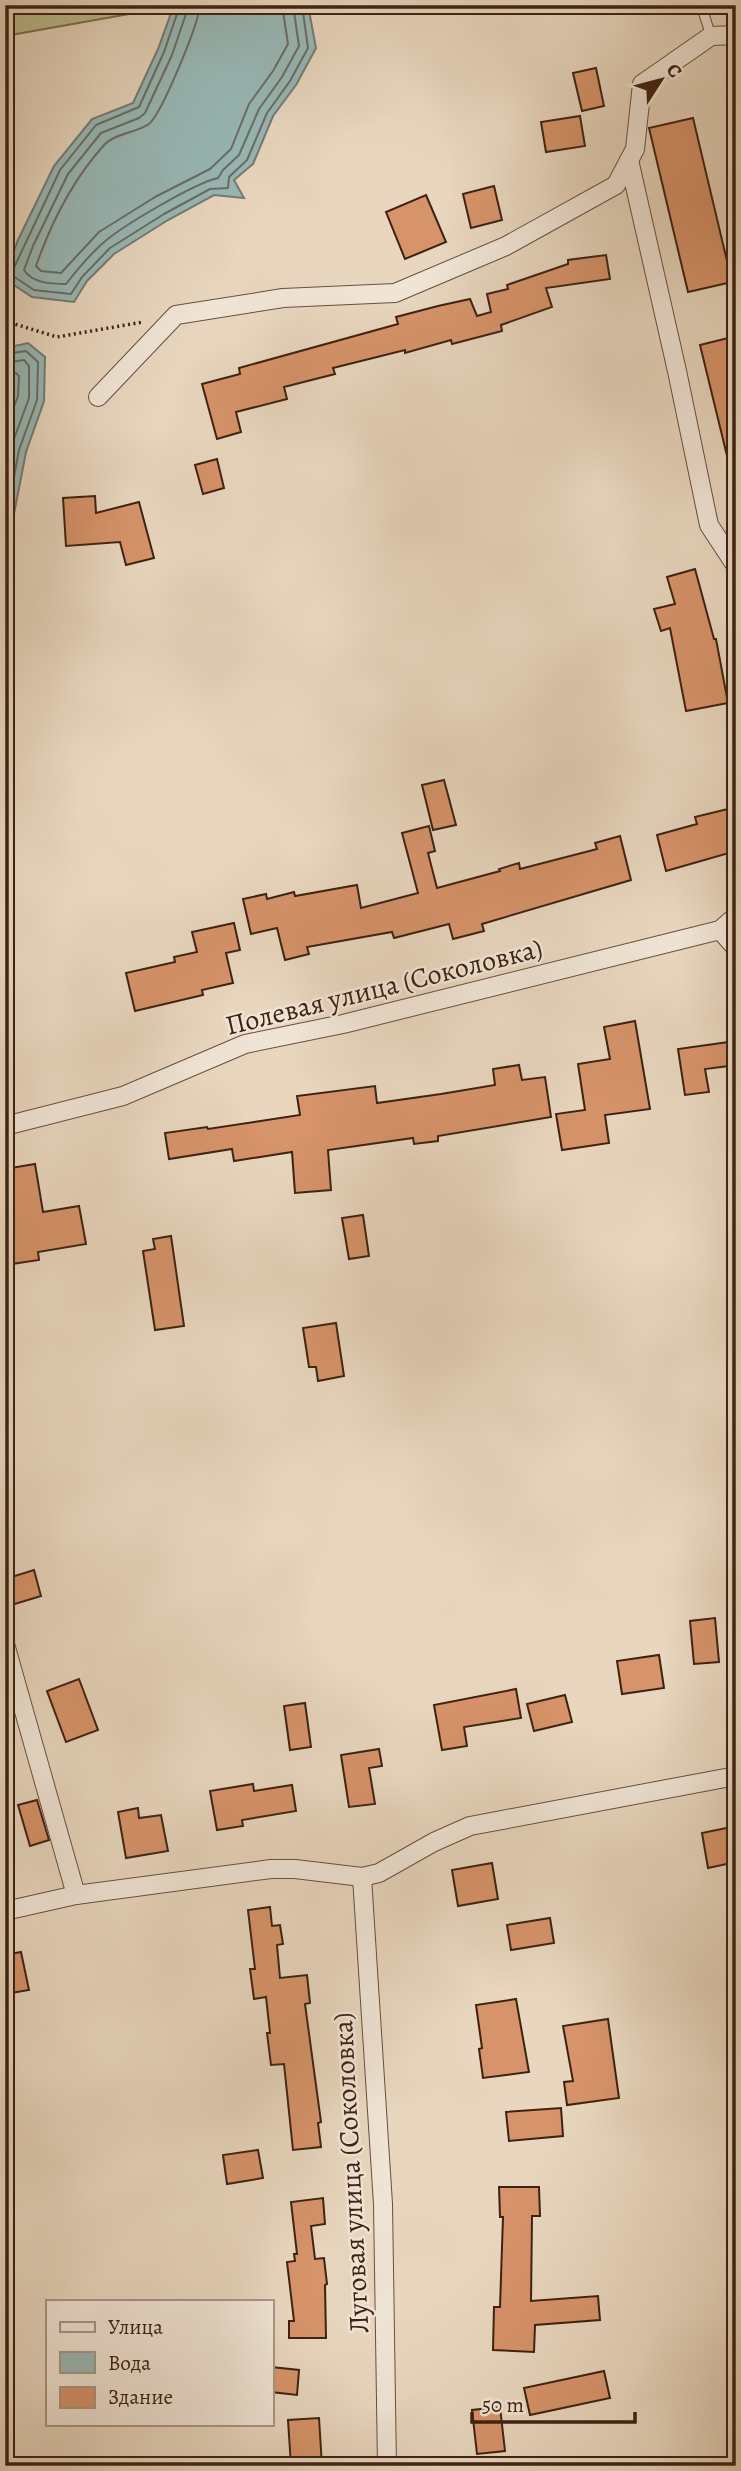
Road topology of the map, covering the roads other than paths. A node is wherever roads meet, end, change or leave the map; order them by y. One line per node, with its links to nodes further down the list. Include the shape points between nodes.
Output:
1 (701, 5): 3 (lane)
2 (736, 35): 3 (street)
3 (710, 36): 4 (street, via 642,84 635,149)
4 (629, 160): 5 (street, via 616,185 506,246 395,293 283,298 176,316); 6 (street, via 709,525)
5 (98, 397)
6 (736, 566)
7 (736, 916): 8 (street, Полевая улица (Соколовка))
8 (720, 930): 9 (street); 10 (street, Полевая улица (Соколовка), via 245,1044 123,1096)
9 (736, 948)
10 (5, 1126)
11 (5, 1644): 14 (street)
12 (736, 1776): 13 (street, via 470,1826 380,1873)
13 (362, 1877): 14 (street, via 271,1869); 16 (street, Луговая улица (Соколовка), via 383,2204)
14 (76, 1895): 15 (street)
15 (5, 1911)
16 (387, 2466)

